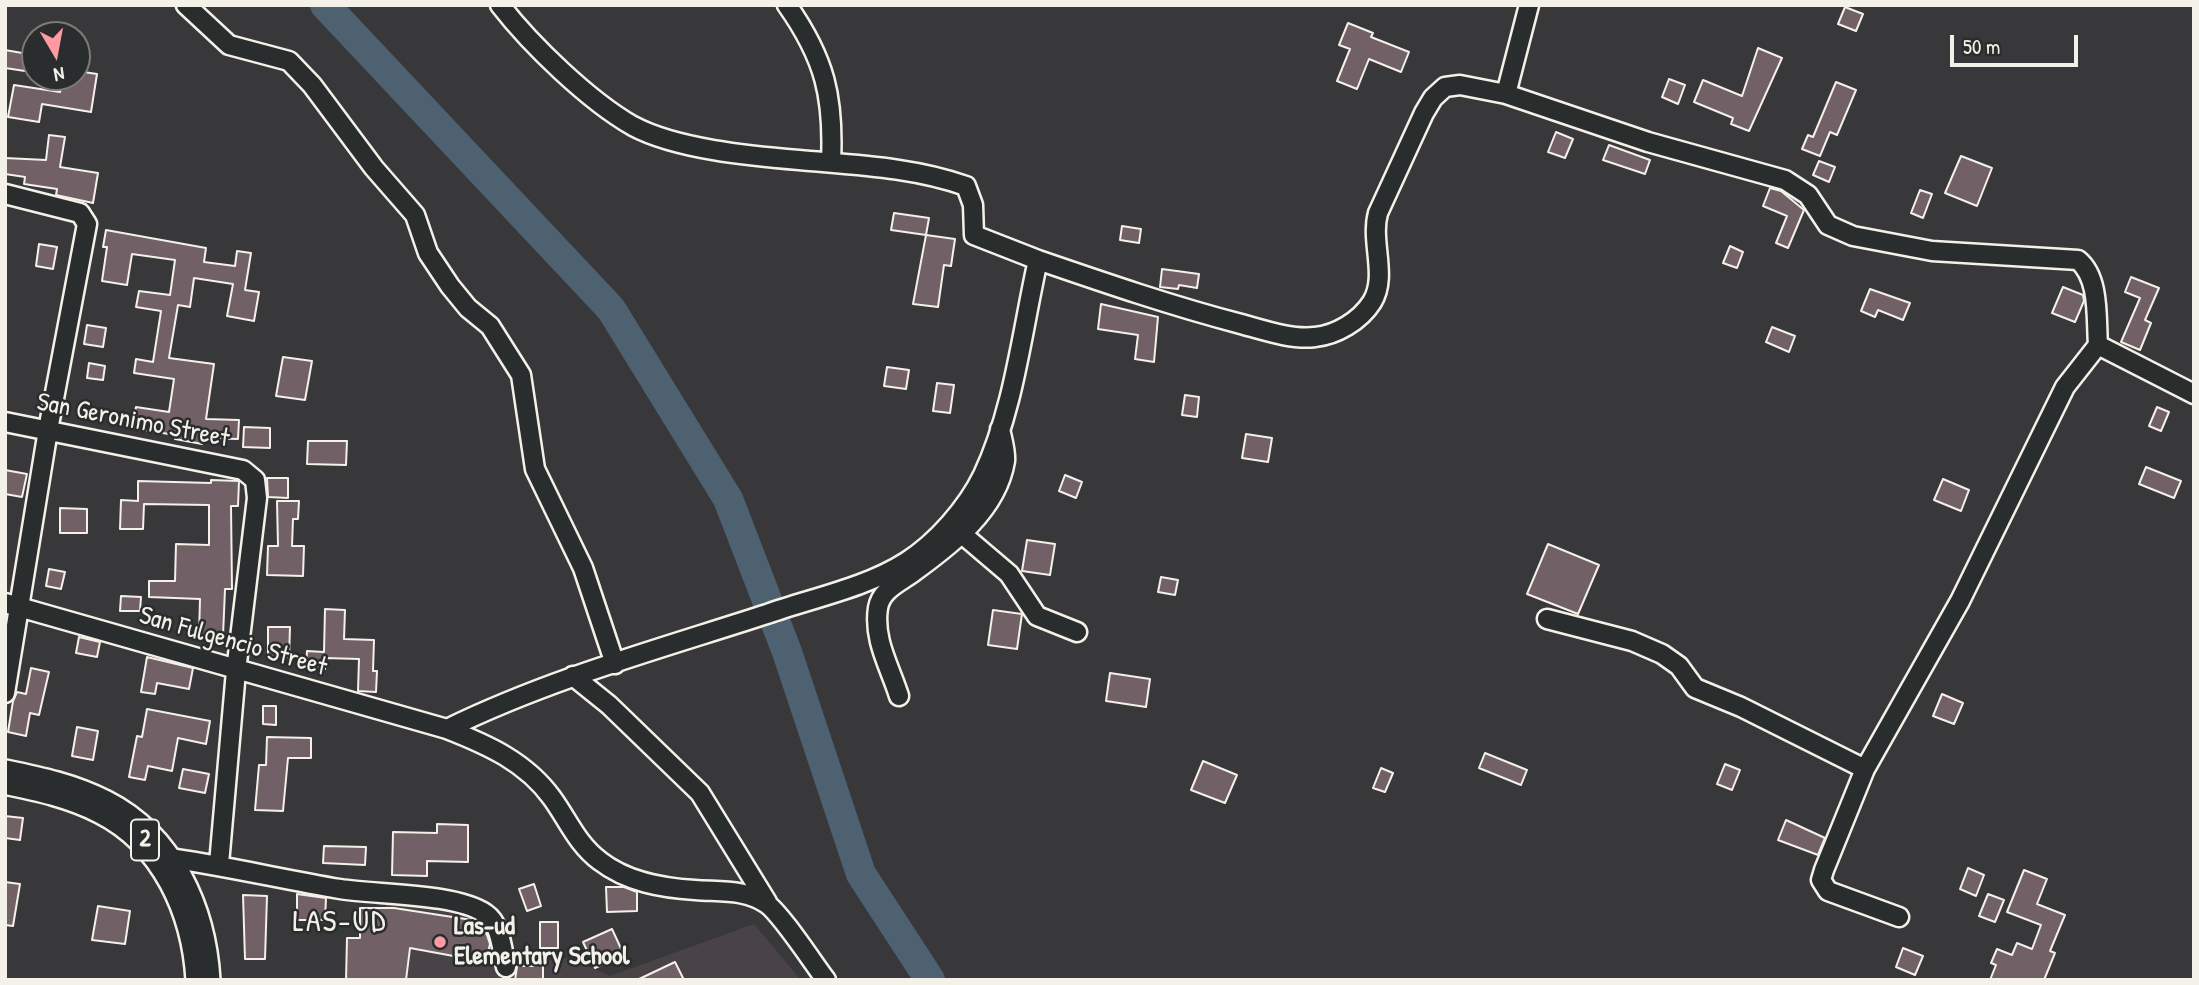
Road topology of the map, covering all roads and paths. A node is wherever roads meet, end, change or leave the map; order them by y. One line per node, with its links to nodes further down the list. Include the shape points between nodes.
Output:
1 (500, 5): 6 (street, via 519,30 570,78 633,126 670,140 721,150)
2 (787, 5): 6 (street, via 824,74 833,120)
3 (1529, 5): 5 (street)
4 (196, 8): 18 (street, via 229,45 289,61 312,85 415,215 428,253 450,286 490,326 521,375 535,469 583,568)
5 (1506, 94): 8 (street, via 1460,85 1445,87 1433,98 1378,213 1374,230 1379,270 1373,301 1334,334 1312,338 1268,331 1180,308); 9 (street, via 1648,142 1785,180 1808,195 1828,225 1853,236 1932,250 2078,260 2091,278)
6 (831, 162): 8 (street, via 966,186 974,205 974,234)
7 (5, 194): 13 (street, via 85,216 86,234)
8 (1038, 260): 12 (street)
9 (2098, 345): 10 (street); 24 (street, via 2065,387 1960,601)
10 (2194, 394)
11 (5, 422): 13 (street, San Geronimo Street)
12 (1000, 429): 14 (street, via 1006,459 1000,476 982,512); 18 (street, via 982,477 960,510 907,561 881,576)
13 (48, 430): 15 (street); 19 (street, San Geronimo Street, via 249,474 255,480 257,498)
14 (962, 534): 17 (street, via 1009,574 1037,615); 22 (street, via 882,595 878,606 880,644)
15 (12, 605): 19 (street, San Fulgencio Street); 21 (street)
16 (1546, 619): 24 (street, via 1662,654 1679,666 1695,688)
17 (1076, 632)
18 (621, 662): 20 (street)
19 (236, 671): 23 (street, San Fulgencio Street); 27 (street)
20 (573, 677): 23 (street); 28 (street, via 701,793)
21 (5, 693)
22 (899, 696)
23 (447, 729): 28 (street, San Fulgencio Street, via 521,765 552,798 573,834 599,861 625,876 673,888 745,894)
24 (1865, 769): 29 (street, via 1822,880 1828,891)
25 (5, 777): 26 (highway, 2, via 49,786 105,808)
26 (162, 857): 27 (street); 31 (highway, 2, via 185,893 196,925)
27 (219, 864): 30 (street, via 340,889 461,904 484,912 495,921)
28 (768, 905): 32 (street)
29 (1899, 917)
30 (506, 967)
31 (203, 980)
32 (826, 980)

